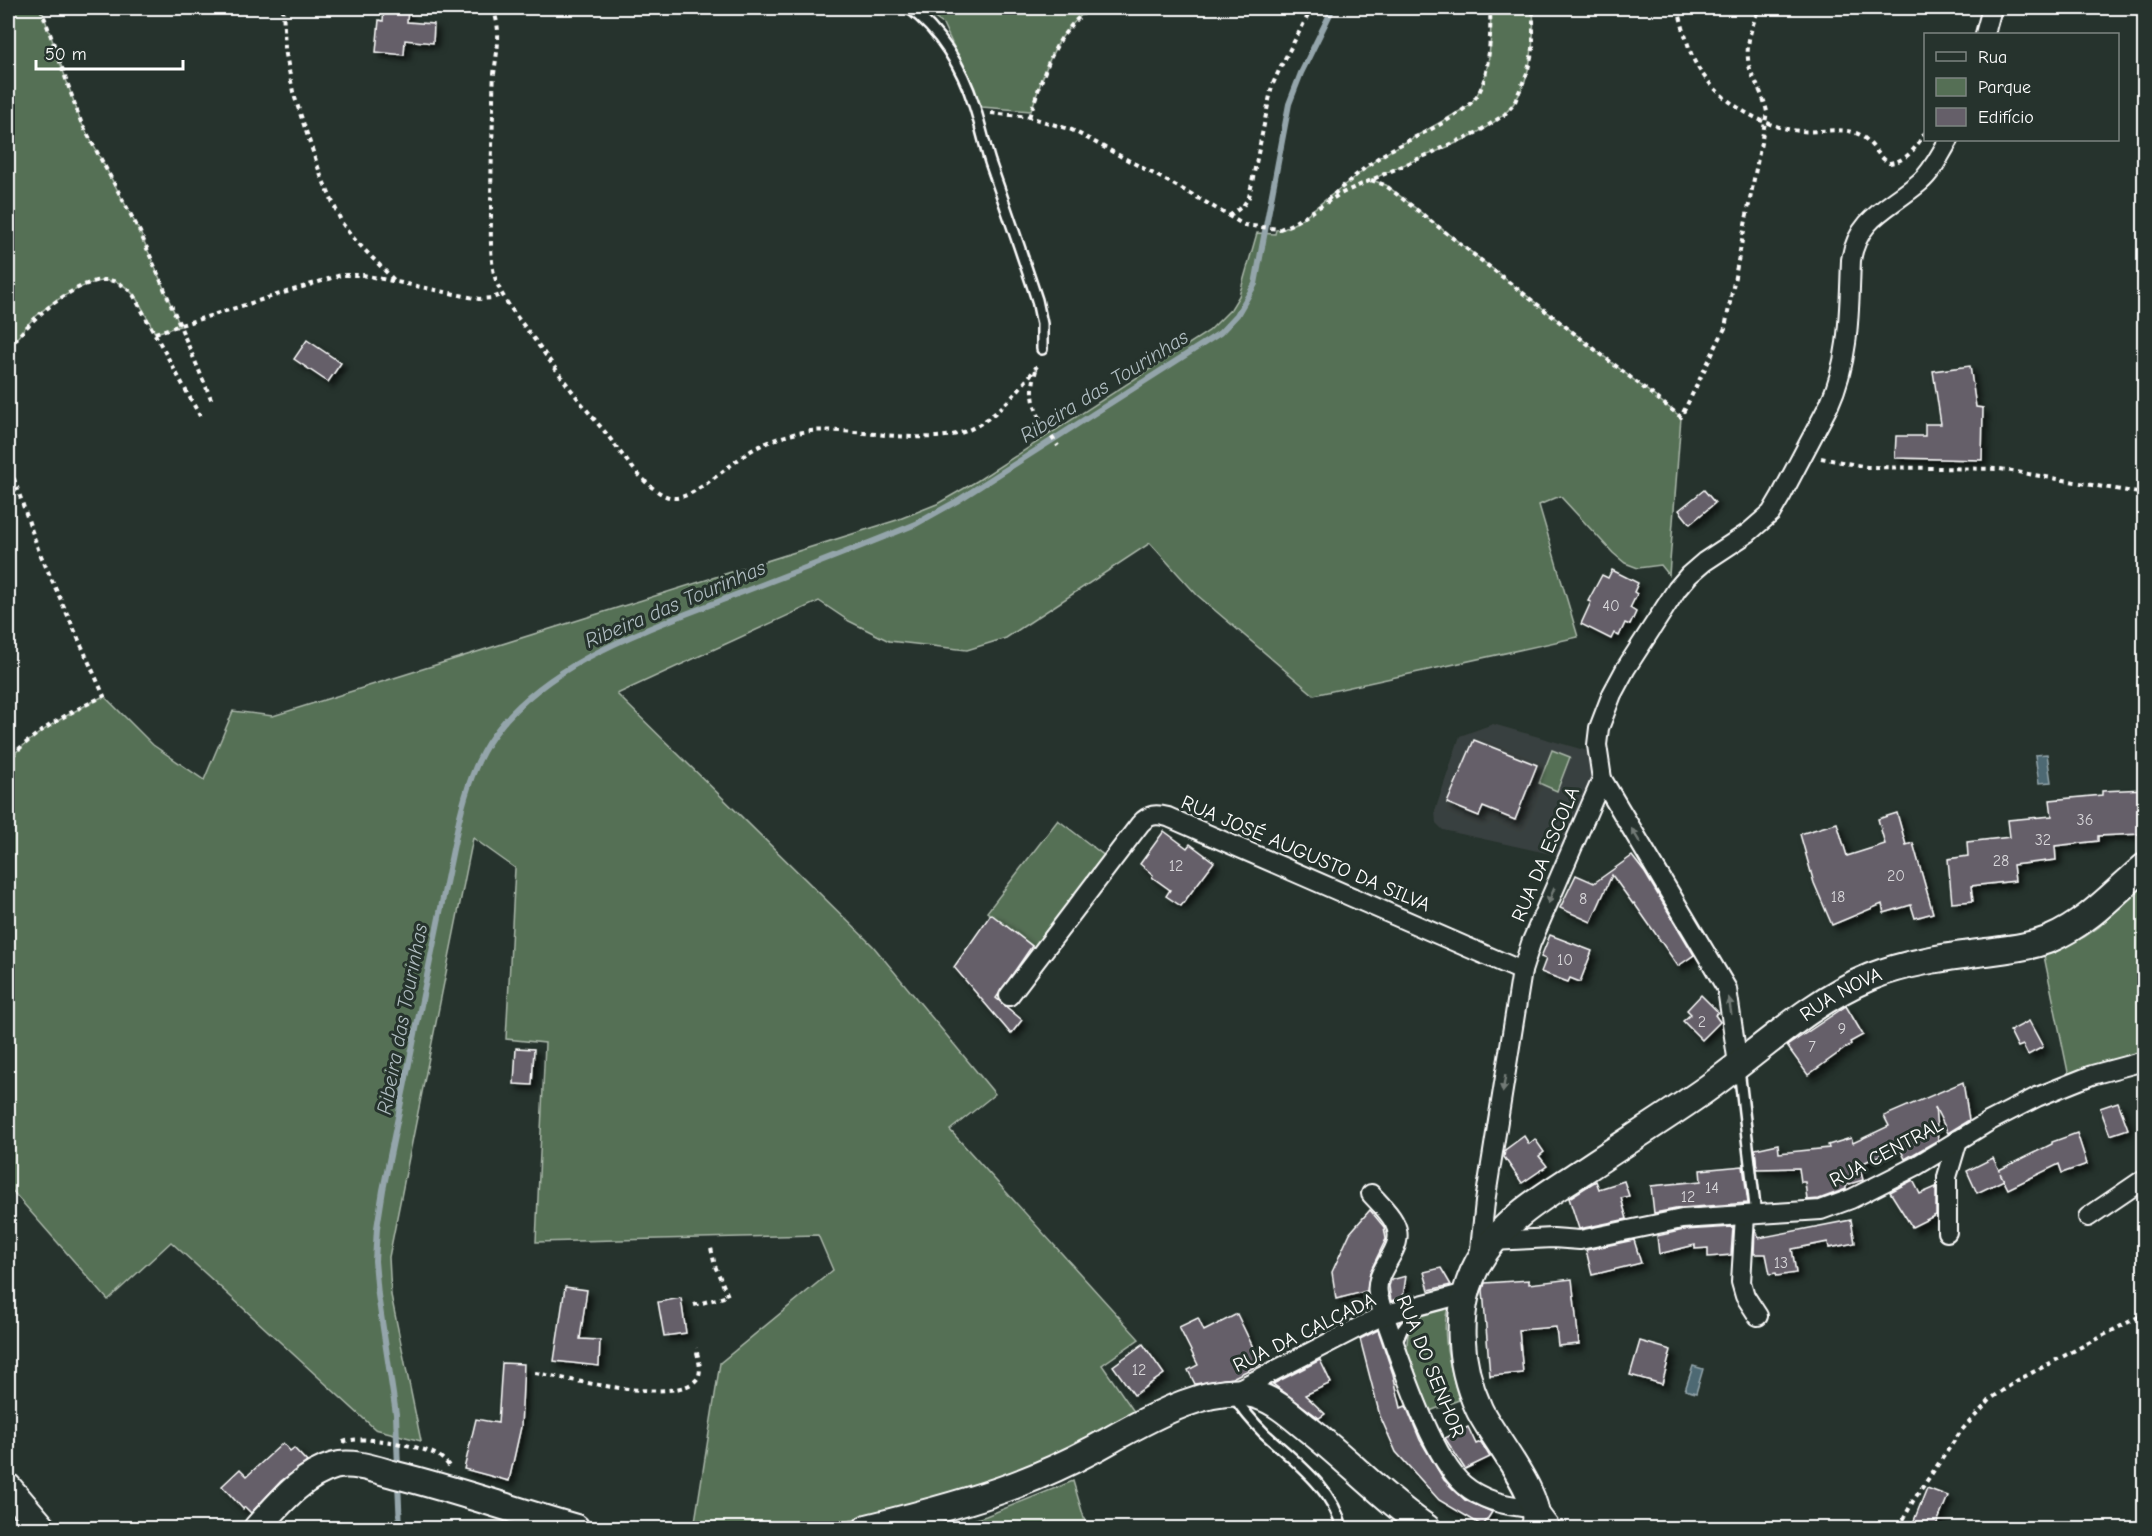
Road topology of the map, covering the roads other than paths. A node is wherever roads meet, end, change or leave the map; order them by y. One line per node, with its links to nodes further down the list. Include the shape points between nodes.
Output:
1 (909, 8): 5 (lane, via 926,21 945,45 967,88 1039,306)
2 (1992, 8): 3 (street)
3 (1985, 33)
4 (1948, 141): 6 (street, via 1930,172 1868,221 1859,234 1851,260 1848,335 1836,390 1771,513 1689,575 1626,668 1599,729 1597,746)
5 (1042, 349)
6 (1602, 779): 8 (street, RUA DA ESCOLA, one-way to 8); 11 (street, RUA DA ESCOLA, one-way to 6, via 1727,989)
7 (2145, 867): 11 (street, RUA NOVA, via 2059,935 2027,945 1906,965 1871,976 1821,1004)
8 (1522, 971): 9 (street, RUA JOSÉ AUGUSTO DA SILVA, via 1168,817 1154,815 1143,821); 18 (street, RUA DA ESCOLA, one-way to 18, via 1485,1202)
9 (1009, 996)
10 (2145, 1061): 12 (street, RUA CENTRAL, via 2067,1084)
11 (1738, 1064): 15 (lane); 18 (street, RUA NOVA, via 1519,1215)
12 (1958, 1140): 15 (street, RUA CENTRAL, via 1916,1166 1832,1207); 17 (street, via 1947,1177)
13 (2145, 1179): 16 (street)
14 (1371, 1194): 21 (street, RUA DO SENHOR, via 1392,1218 1398,1234 1396,1248 1378,1280)
15 (1751, 1215): 18 (street, RUA CENTRAL, via 1668,1221 1580,1240 1553,1238); 22 (street, via 1741,1282)
16 (2088, 1217)
17 (1947, 1232)
18 (1485, 1252): 19 (street)
19 (1466, 1293): 20 (street, RUA DA CALÇADA); 26 (street, via 1461,1331 1468,1380 1483,1417 1523,1481)
20 (1422, 1305): 21 (street, RUA DA CALÇADA); 23 (lane)
21 (1384, 1315): 23 (street, RUA DO SENHOR); 24 (street, RUA DA CALÇADA)
22 (1758, 1316)
23 (1395, 1346): 26 (street, RUA DO SENHOR, via 1433,1437 1456,1477 1470,1490 1521,1508)
24 (1231, 1393): 30 (street, via 1164,1411 1015,1485); 31 (lane, via 1262,1431 1328,1496); 32 (street, via 1259,1396 1291,1415)
25 (8, 1487): 27 (street)
26 (1541, 1522)
27 (43, 1528)
28 (256, 1528): 29 (street, via 310,1477 345,1465 431,1484)
29 (576, 1528)
30 (867, 1528)
31 (1342, 1528)
32 (1427, 1528)

